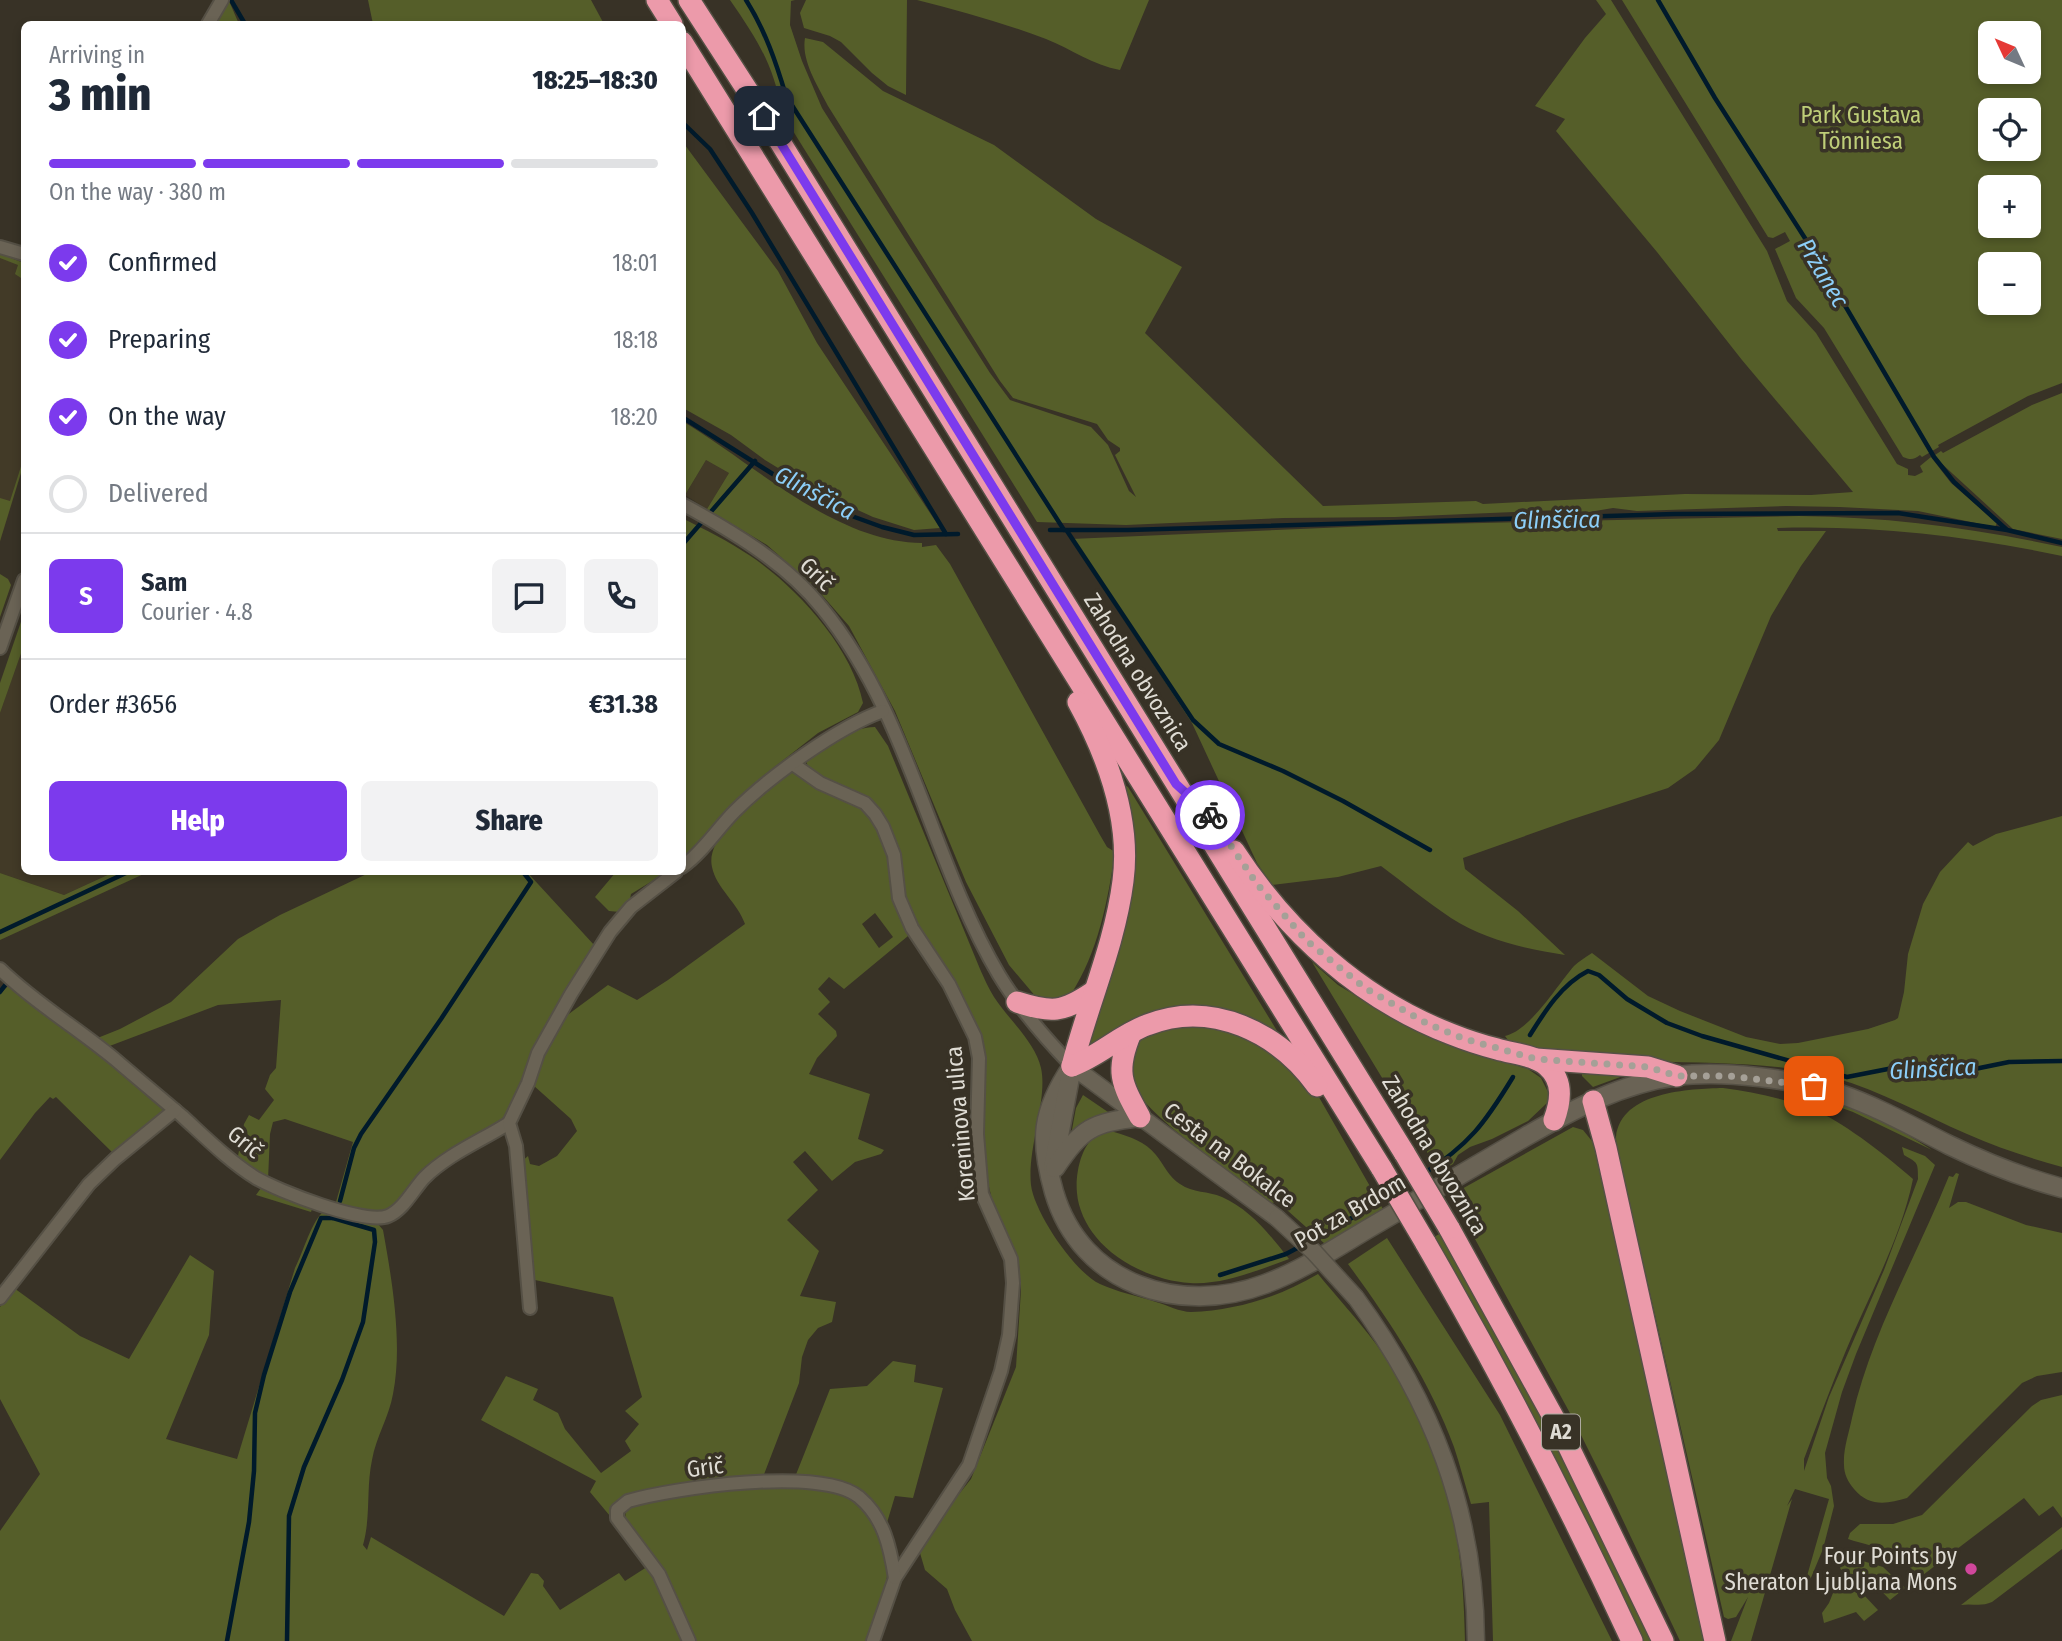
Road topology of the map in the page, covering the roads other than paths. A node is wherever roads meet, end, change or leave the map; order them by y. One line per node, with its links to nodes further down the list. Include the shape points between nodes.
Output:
1 (657, 0): 5 (highway)
2 (689, 0): 15 (highway, Zahodna obvoznica / A2)
3 (220, 4): 4 (street)
4 (210, 21)
5 (670, 21)
6 (686, 48): 11 (highway, A2)
7 (0, 247): 8 (street)
8 (21, 253)
9 (686, 506): 13 (street, Grič, via 755,547 821,606 844,637)
10 (21, 588): 12 (street)
11 (1056, 642): 19 (highway, via 1067,683 1101,749 1124,841 1119,906); 26 (highway, A2)
12 (0, 648)
13 (883, 711): 14 (street, via 857,722); 20 (street, Grič, via 966,909)
14 (793, 764): 16 (street, via 757,790); 35 (street, Koreninova ulica, via 820,783 865,803 883,827 894,855 899,898 975,1037 982,1194 1011,1259 1009,1335 969,1465)
15 (1176, 784): 22 (highway, via 1206,810 1290,925 1348,976 1384,1001 1438,1028); 40 (highway, Zahodna obvoznica / A2, bridge, via 1405,1154 1505,1326)
16 (686, 863)
17 (672, 875): 30 (street, via 631,907 610,932 547,1034)
18 (0, 969): 27 (street, Grič)
19 (1093, 992): 20 (highway, via 1073,1006 1054,1011); 23 (highway)
20 (1017, 1002): 23 (street, Grič)
21 (1131, 1033): 23 (highway); 26 (highway, via 1155,1022 1187,1016 1241,1025 1277,1043 1319,1089); 28 (highway, via 1120,1073)
22 (1536, 1059): 24 (highway, via 1648,1067); 29 (highway, via 1548,1067 1559,1085 1560,1103)
23 (1072, 1066): 28 (street, Cesta na Bokalce); 31 (main road, Pot za Brdom)
24 (1677, 1076): 25 (main road, Pot za Brdom); 32 (main road, Pot za Brdom, via 1776,1080 1839,1093 1954,1147)
25 (1593, 1101): 29 (main road, Pot za Brdom); 41 (highway)
26 (1343, 1105): 39 (highway, A2, bridge, via 1521,1413)
27 (176, 1110): 30 (street, Grič, via 256,1178 284,1192 374,1218 397,1211 441,1163); 33 (street, via 89,1184)
28 (1140, 1117): 31 (main road, via 1092,1126 1068,1149); 38 (street, Cesta na Bokalce, bridge, via 1277,1218 1314,1252 1356,1298 1390,1347 1413,1386 1450,1473 1469,1552)
29 (1554, 1120): 31 (main road, Pot za Brdom, via 1308,1264 1263,1285 1211,1296 1158,1292 1108,1270 1069,1226)
30 (509, 1123): 34 (street, via 516,1146)
31 (1052, 1176)
32 (2062, 1188)
33 (0, 1298)
34 (530, 1308)
35 (895, 1578): 36 (street, Grič, via 884,1528 858,1495 842,1488 776,1481 628,1501 617,1510 617,1518 659,1574); 37 (street, Koreninova ulica)
36 (689, 1641)
37 (873, 1641)
38 (1476, 1641)
39 (1632, 1641)
40 (1663, 1641)
41 (1715, 1641)

